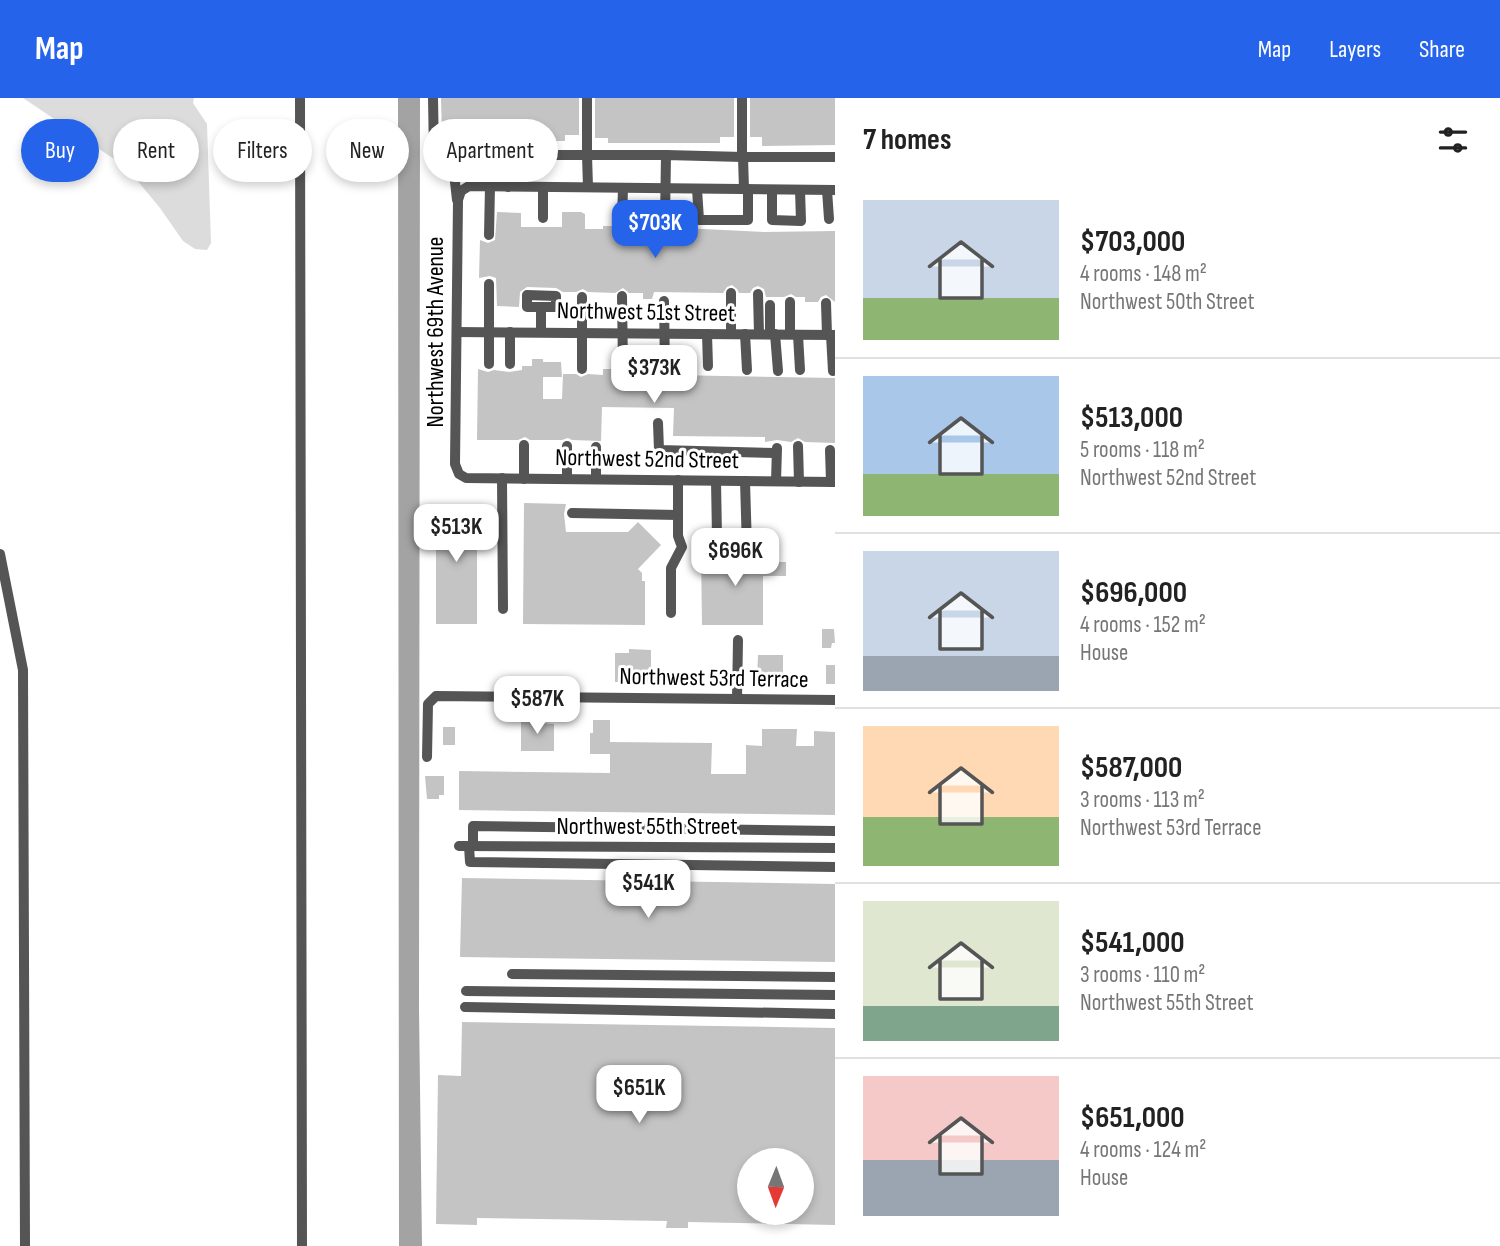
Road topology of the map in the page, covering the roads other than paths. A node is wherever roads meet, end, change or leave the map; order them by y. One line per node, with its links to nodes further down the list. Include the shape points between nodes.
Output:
1 (300, 98): 102 (street)
2 (433, 98): 5 (street)
3 (587, 98): 7 (street)
4 (742, 98): 9 (street)
5 (433, 119)
6 (558, 155): 7 (street)
7 (587, 155): 8 (street); 16 (street)
8 (666, 155): 9 (street); 18 (street)
9 (742, 157): 10 (street); 20 (street)
10 (835, 157)
11 (457, 182): 24 (street, Northwest 69th Avenue)
12 (508, 182): 14 (street)
13 (490, 186): 14 (street); 24 (street, via 469,186); 29 (street)
14 (508, 187): 15 (street)
15 (542, 187): 16 (street); 25 (street)
16 (588, 187): 17 (street)
17 (623, 188): 18 (street); 28 (street)
18 (664, 188): 19 (street); 27 (street)
19 (697, 189): 20 (street); 20 (street, via 699,220 748,220)
20 (746, 189): 21 (street)
21 (772, 190): 22 (street); 22 (street, via 772,219 802,221)
22 (800, 190): 23 (street)
23 (831, 190): 26 (street)
24 (459, 196): 40 (street, Northwest 69th Avenue)
25 (543, 218)
26 (829, 219)
27 (665, 220)
28 (622, 221)
29 (489, 235)
30 (489, 284): 41 (street)
31 (732, 293): 48 (street)
32 (758, 294): 50 (street)
33 (622, 296): 45 (street)
34 (583, 297): 44 (street)
35 (664, 301): 46 (street)
36 (790, 302): 51 (street)
37 (825, 303): 52 (street)
38 (770, 305): 50 (street)
39 (541, 307): 43 (street)
40 (457, 332): 41 (street, Northwest 51st Street); 69 (street, Northwest 69th Avenue, via 455,464)
41 (489, 332): 42 (street, Northwest 51st Street); 53 (street)
42 (510, 332): 43 (street, Northwest 51st Street); 54 (street)
43 (541, 332): 44 (street, Northwest 51st Street)
44 (582, 333): 45 (street, Northwest 51st Street); 57 (street)
45 (623, 333): 46 (street, Northwest 51st Street); 55 (street)
46 (665, 333): 47 (street, Northwest 51st Street); 60 (street)
47 (708, 334): 48 (street, Northwest 51st Street); 56 (street)
48 (731, 334): 49 (street, Northwest 51st Street)
49 (745, 334): 50 (street, Northwest 51st Street); 58 (street)
50 (768, 334): 51 (street, Northwest 51st Street); 61 (street)
51 (794, 335): 52 (street, Northwest 51st Street); 59 (street)
52 (831, 335): 62 (street)
53 (489, 364)
54 (510, 364)
55 (623, 366)
56 (708, 366)
57 (582, 369)
58 (747, 370)
59 (800, 370)
60 (666, 371)
61 (778, 371)
62 (833, 371)
63 (658, 423): 77 (street, via 659,450 777,450)
64 (524, 445): 71 (street)
65 (567, 446): 72 (street)
66 (799, 446): 78 (street)
67 (596, 447): 73 (street)
68 (830, 450): 79 (street)
69 (459, 474): 70 (street, Northwest 52nd Street)
70 (502, 478): 71 (street, Northwest 52nd Street); 85 (street)
71 (524, 479): 72 (street, Northwest 52nd Street)
72 (567, 479): 73 (street, Northwest 52nd Street)
73 (596, 479): 74 (street, Northwest 52nd Street)
74 (678, 480): 75 (street, Northwest 52nd Street); 81 (street)
75 (716, 481): 76 (street, Northwest 52nd Street); 82 (street)
76 (745, 481): 77 (street, Northwest 52nd Street); 83 (street)
77 (776, 481): 78 (street, Northwest 52nd Street)
78 (799, 482): 79 (street, Northwest 52nd Street)
79 (834, 483)
80 (572, 513): 81 (street)
81 (678, 515): 86 (street, via 681,547 671,568)
82 (717, 537)
83 (747, 548)
84 (0, 554): 101 (street, via 23,670)
85 (503, 609)
86 (671, 613)
87 (738, 640): 88 (street)
88 (737, 699): 89 (street, Northwest 53rd Terrace); 90 (street, Northwest 53rd Terrace, via 436,696 428,704)
89 (835, 700)
90 (428, 757)
91 (835, 831): 92 (street, via 473,826)
92 (467, 846): 93 (street, Northwest 55th Street); 94 (street, via 470,862)
93 (835, 848)
94 (835, 867)
95 (512, 974): 96 (street)
96 (835, 977)
97 (466, 991): 98 (street)
98 (835, 995)
99 (465, 1007): 100 (street)
100 (835, 1014)
101 (25, 1246)
102 (302, 1246)

